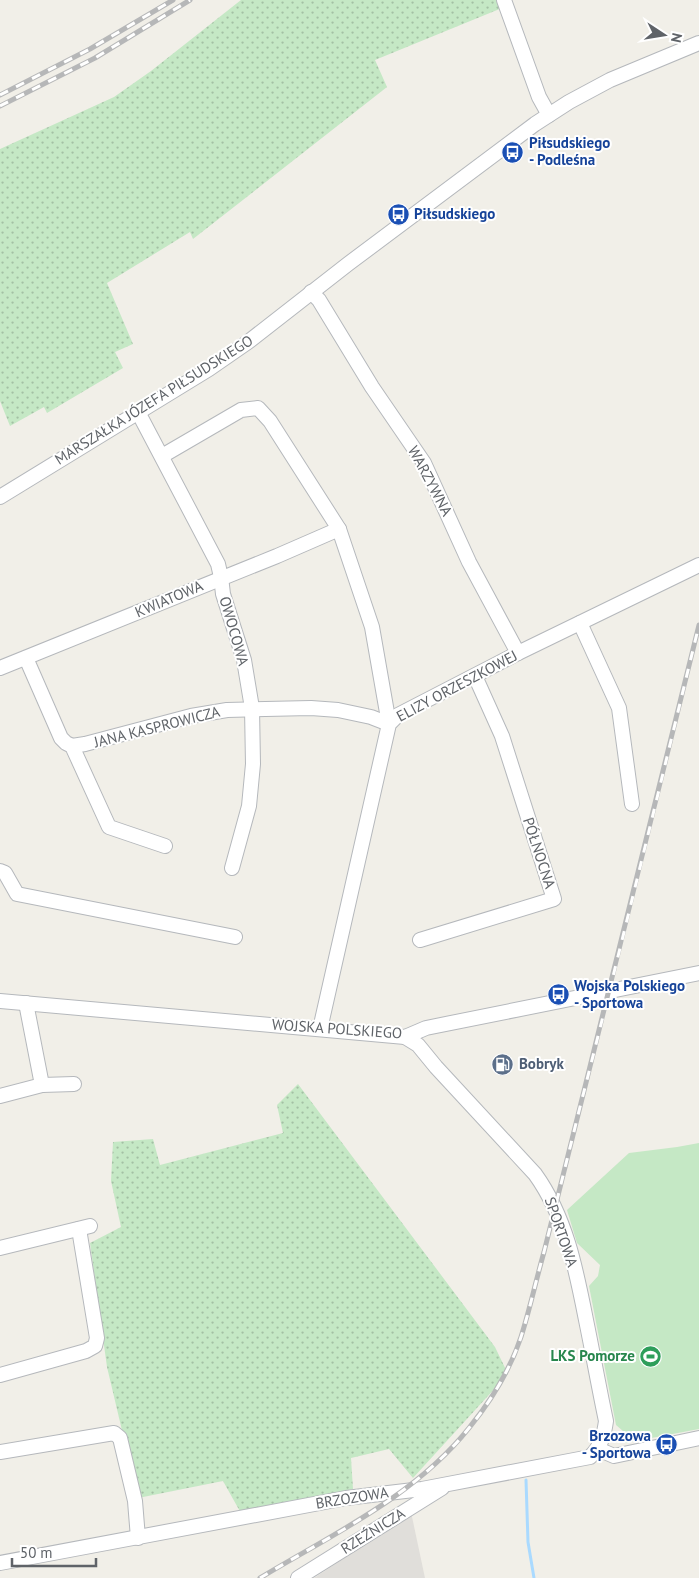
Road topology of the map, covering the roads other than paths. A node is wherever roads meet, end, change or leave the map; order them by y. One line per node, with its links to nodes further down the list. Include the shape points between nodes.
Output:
1 (504, 0): 3 (street, via 539,97)
2 (699, 43): 3 (street, MARSZAŁKA JÓZEFA PIŁSUDSKIEGO, via 610,80)
3 (549, 115): 4 (street, MARSZAŁKA JÓZEFA PIŁSUDSKIEGO)
4 (312, 292): 5 (street, MARSZAŁKA JÓZEFA PIŁSUDSKIEGO, via 209,369); 12 (street, WARZYWNA, via 424,463 469,562)
5 (138, 412): 6 (street, OWOCOWA); 7 (street, MARSZAŁKA JÓZEFA PIŁSUDSKIEGO)
6 (162, 456): 8 (street, via 242,410 258,408 270,421); 10 (street, OWOCOWA, via 218,564)
7 (0, 497)
8 (338, 529): 10 (street, KWIATOWA); 17 (street, via 372,626)
9 (699, 565): 11 (street, ELIZY ORZESZKOWEJ)
10 (221, 577): 13 (street, KWIATOWA); 16 (street, OWOCOWA, via 223,594 244,660)
11 (580, 623): 12 (street, ELIZY ORZESZKOWEJ); 19 (street, via 619,708)
12 (518, 654): 15 (street, ELIZY ORZESZKOWEJ)
13 (26, 658): 14 (street, KWIATOWA); 18 (street, JANA KASPROWICZA, via 61,738)
14 (0, 668)
15 (475, 676): 17 (street, ELIZY ORZESZKOWEJ, via 398,715); 24 (street, PÓŁNOCNA, via 502,736 554,899)
16 (252, 708): 17 (street, JANA KASPROWICZA, via 338,710); 18 (street, JANA KASPROWICZA, via 191,716); 21 (street, OWOCOWA, via 253,764 249,806)
17 (389, 724): 28 (street, ELIZY ORZESZKOWEJ)
18 (72, 746): 20 (street, JANA KASPROWICZA, via 109,827)
19 (632, 804)
20 (165, 846)
21 (232, 868)
22 (0, 871): 23 (street, via 17,894)
23 (235, 937)
24 (420, 940)
25 (699, 973): 29 (street, WOJSKA POLSKIEGO, via 426,1028)
26 (0, 1001): 27 (street, WOJSKA POLSKIEGO)
27 (26, 1003): 28 (street, WOJSKA POLSKIEGO); 31 (street)
28 (320, 1028): 29 (street, WOJSKA POLSKIEGO)
29 (406, 1036): 36 (street, SPORTOWA, via 418,1045 535,1174 547,1192 568,1242 606,1421)
30 (74, 1084): 31 (street)
31 (42, 1085): 32 (street)
32 (0, 1096)
33 (0, 1248): 34 (street, via 85,1228 97,1338 95,1346 86,1351)
34 (0, 1375)
35 (699, 1438): 36 (street, via 614,1456)
36 (598, 1449): 38 (street, BRZOZOWA, via 590,1457)
37 (0, 1452): 39 (street, via 114,1433 120,1438 135,1501)
38 (448, 1484): 39 (street, BRZOZOWA, via 346,1498); 41 (street, RZEŹNICZA)
39 (138, 1538): 40 (street, BRZOZOWA)
40 (0, 1563)
41 (298, 1578)

